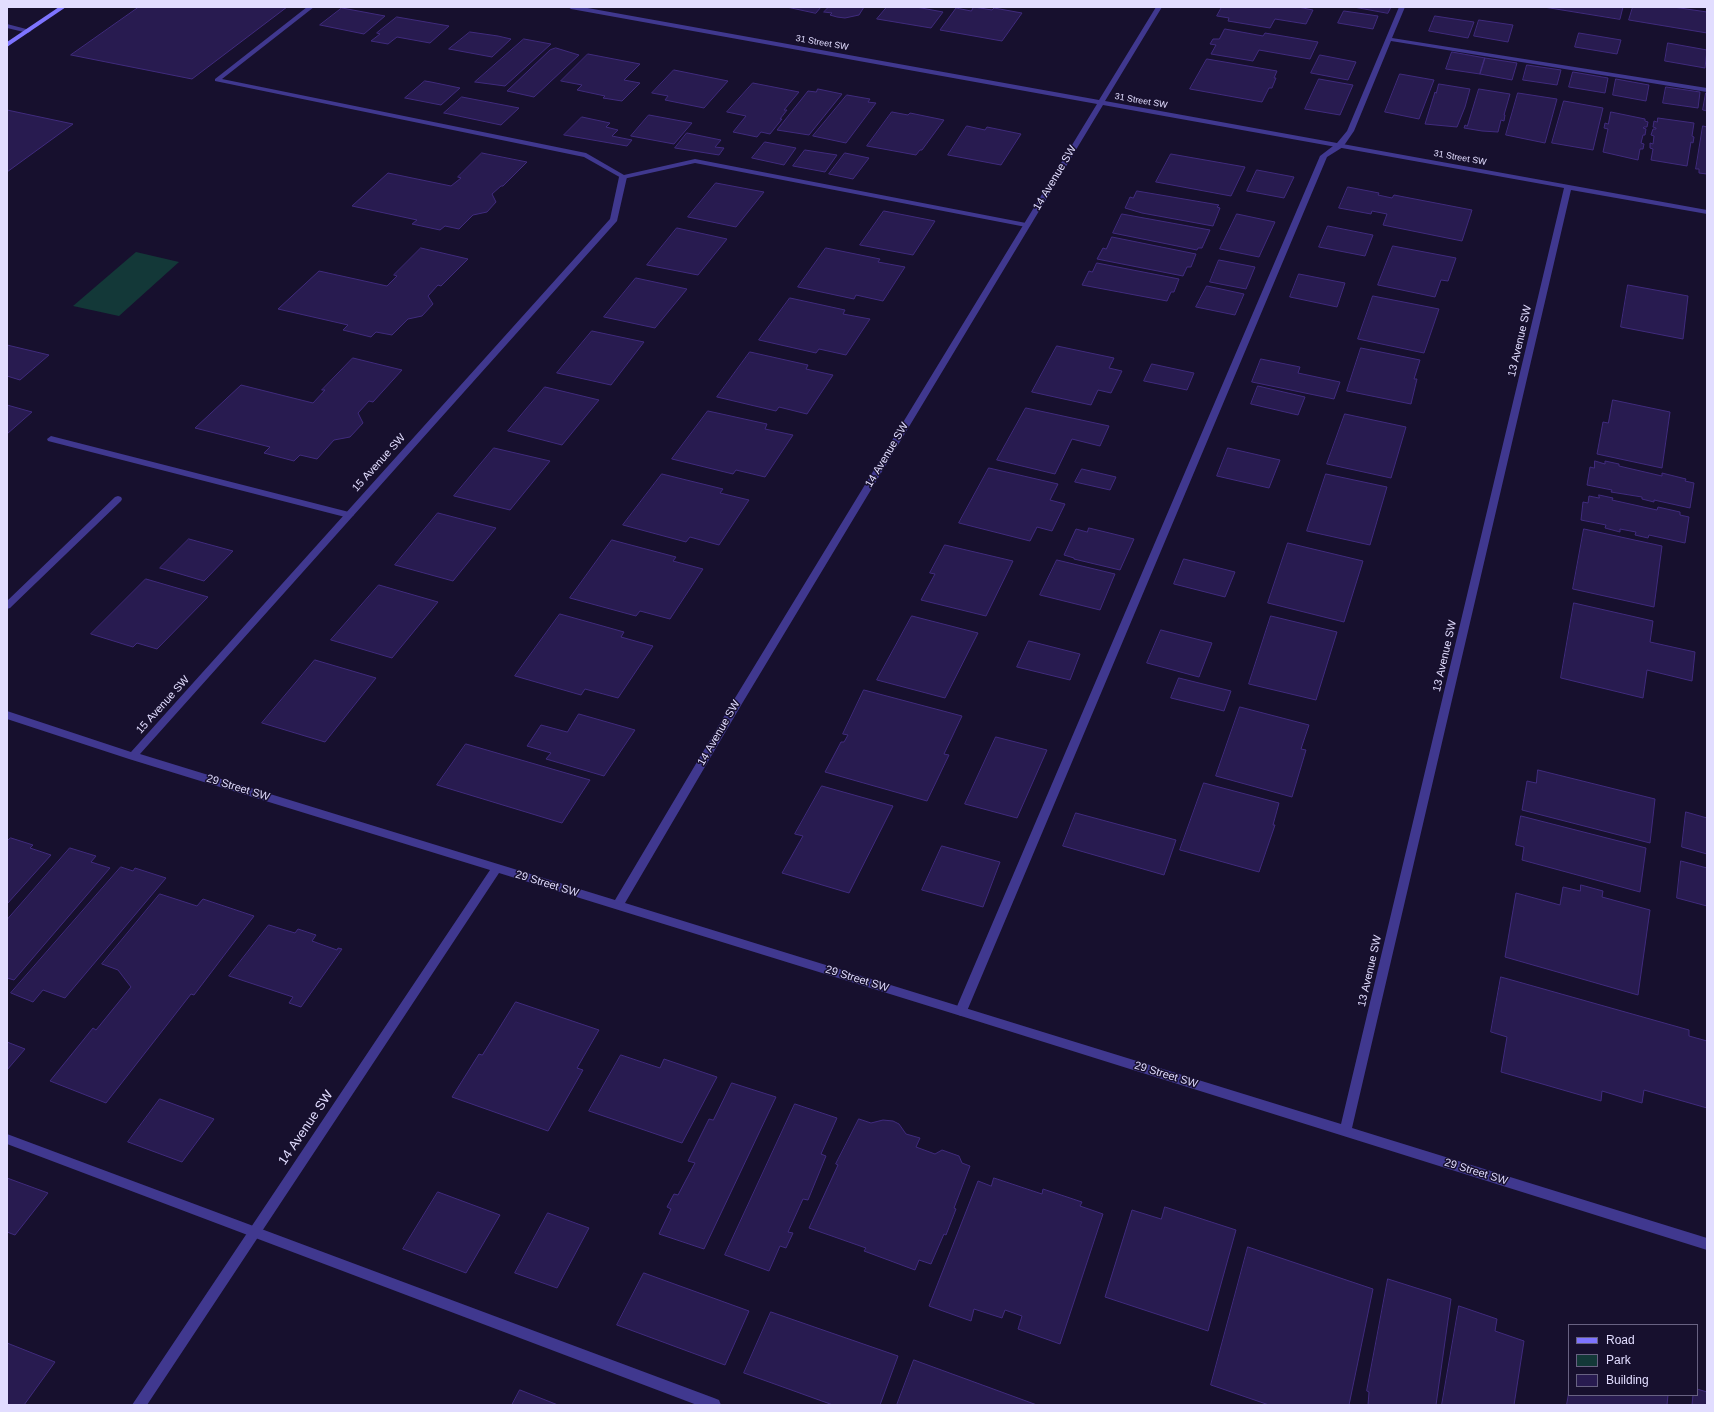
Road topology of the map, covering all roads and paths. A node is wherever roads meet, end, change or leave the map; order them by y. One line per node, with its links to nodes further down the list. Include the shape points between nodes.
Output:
1 (64, 7): 7 (main road)
2 (311, 7): 13 (street, via 217,80 586,155)
3 (571, 7): 11 (street, 31 Street SW)
4 (1159, 7): 11 (street, 14 Avenue SW)
5 (1402, 7): 8 (street)
6 (7, 26): 7 (street)
7 (28, 31): 9 (main road)
8 (1388, 39): 10 (street); 12 (street, via 1350,131)
9 (7, 45)
10 (1707, 90)
11 (1100, 103): 12 (street, 31 Street SW); 16 (street, 14 Avenue SW)
12 (1340, 145): 14 (street, 31 Street SW); 25 (street, via 1324,156)
13 (623, 177): 16 (street, via 695,161); 19 (street, 15 Avenue SW, via 614,219)
14 (1568, 187): 15 (street, 31 Street SW); 26 (street, 13 Avenue SW)
15 (1707, 212)
16 (1026, 225): 24 (street, 14 Avenue SW)
17 (51, 438): 19 (street)
18 (118, 499): 20 (street)
19 (349, 515): 22 (street, 15 Avenue SW)
20 (9, 602)
21 (7, 715): 22 (street, 29 Street SW)
22 (133, 756): 23 (street, 29 Street SW)
23 (497, 868): 24 (street, 29 Street SW); 28 (street, 14 Avenue SW)
24 (618, 905): 25 (street, 29 Street SW)
25 (961, 1011): 26 (street, 29 Street SW)
26 (1345, 1131): 29 (street, 29 Street SW)
27 (7, 1139): 28 (street)
28 (254, 1233): 30 (street, 14 Avenue SW); 31 (street)
29 (1707, 1244)
30 (139, 1405)
31 (714, 1405)

